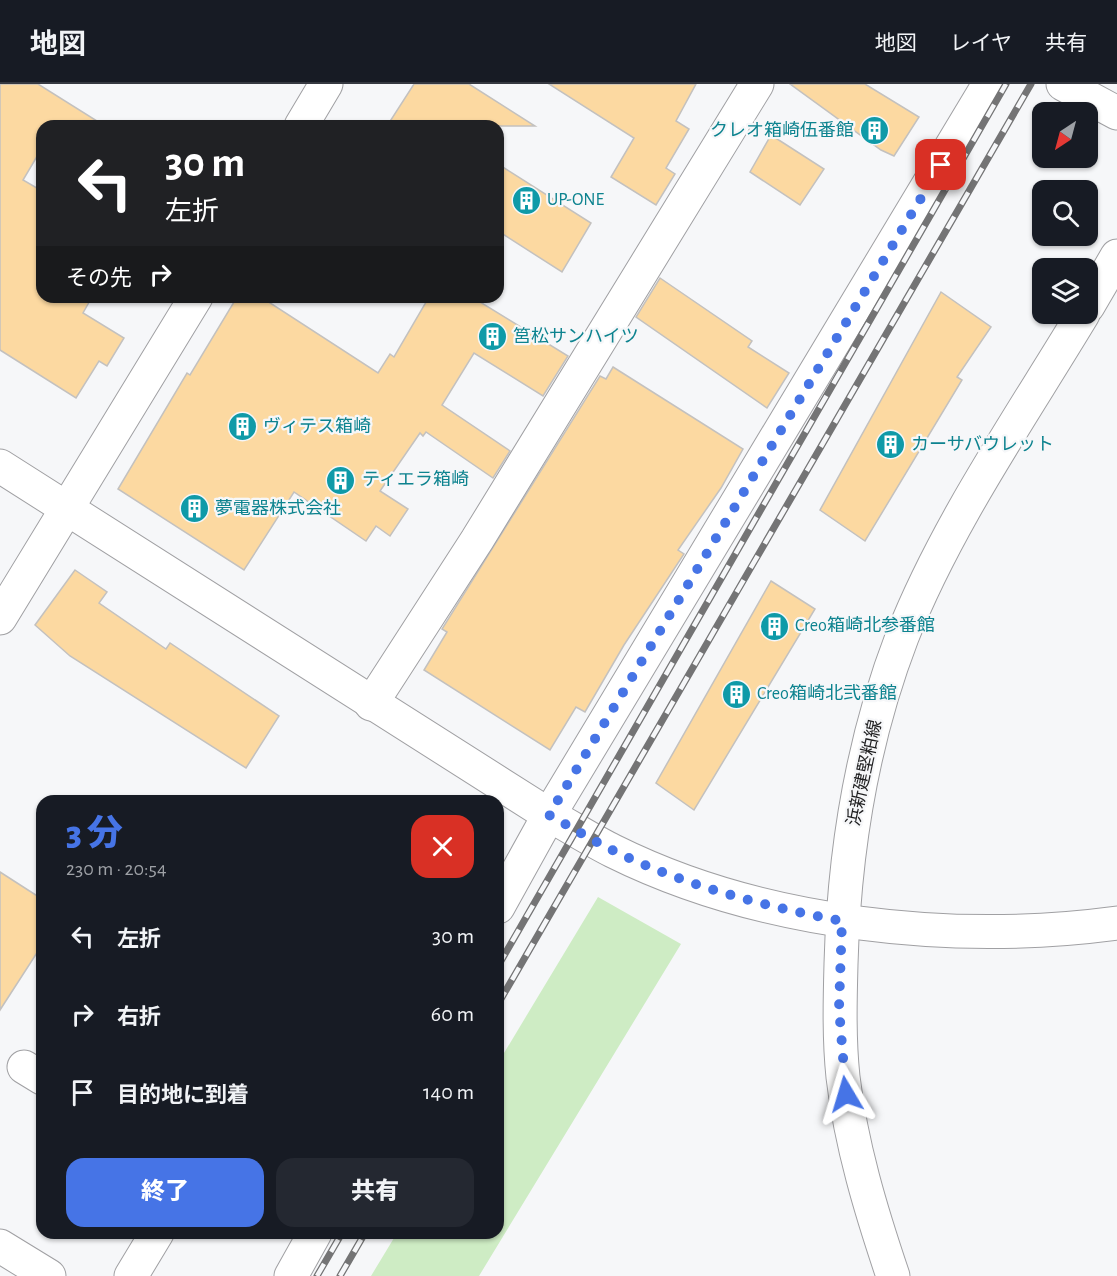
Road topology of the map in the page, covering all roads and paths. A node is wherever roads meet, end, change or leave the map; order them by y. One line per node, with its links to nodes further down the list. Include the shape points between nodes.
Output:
1 (326, 84): 6 (street)
2 (757, 84): 14 (street, via 477,540)
3 (989, 84): 15 (street)
4 (1063, 84): 5 (street)
5 (1117, 113)
6 (305, 120)
7 (1117, 256): 8 (street)
8 (1098, 289)
9 (192, 303): 12 (street)
10 (1077, 324): 17 (street, 浜新建堅粕線, via 949,538 903,636 872,730 853,823)
11 (0, 466): 12 (street)
12 (68, 508): 13 (street); 14 (street)
13 (0, 618)
14 (371, 704): 15 (street)
15 (549, 815): 16 (street); 17 (street, via 614,851 673,876 734,897)
16 (504, 896)
17 (842, 921): 18 (street, via 960,931 1070,929); 25 (street, 浜新建堅粕線, via 839,1008 843,1076 856,1149)
18 (1117, 923)
19 (153, 1239): 23 (street)
20 (312, 1239): 24 (street)
21 (0, 1246): 22 (street)
22 (49, 1276)
23 (131, 1276)
24 (291, 1276)
25 (893, 1276)

